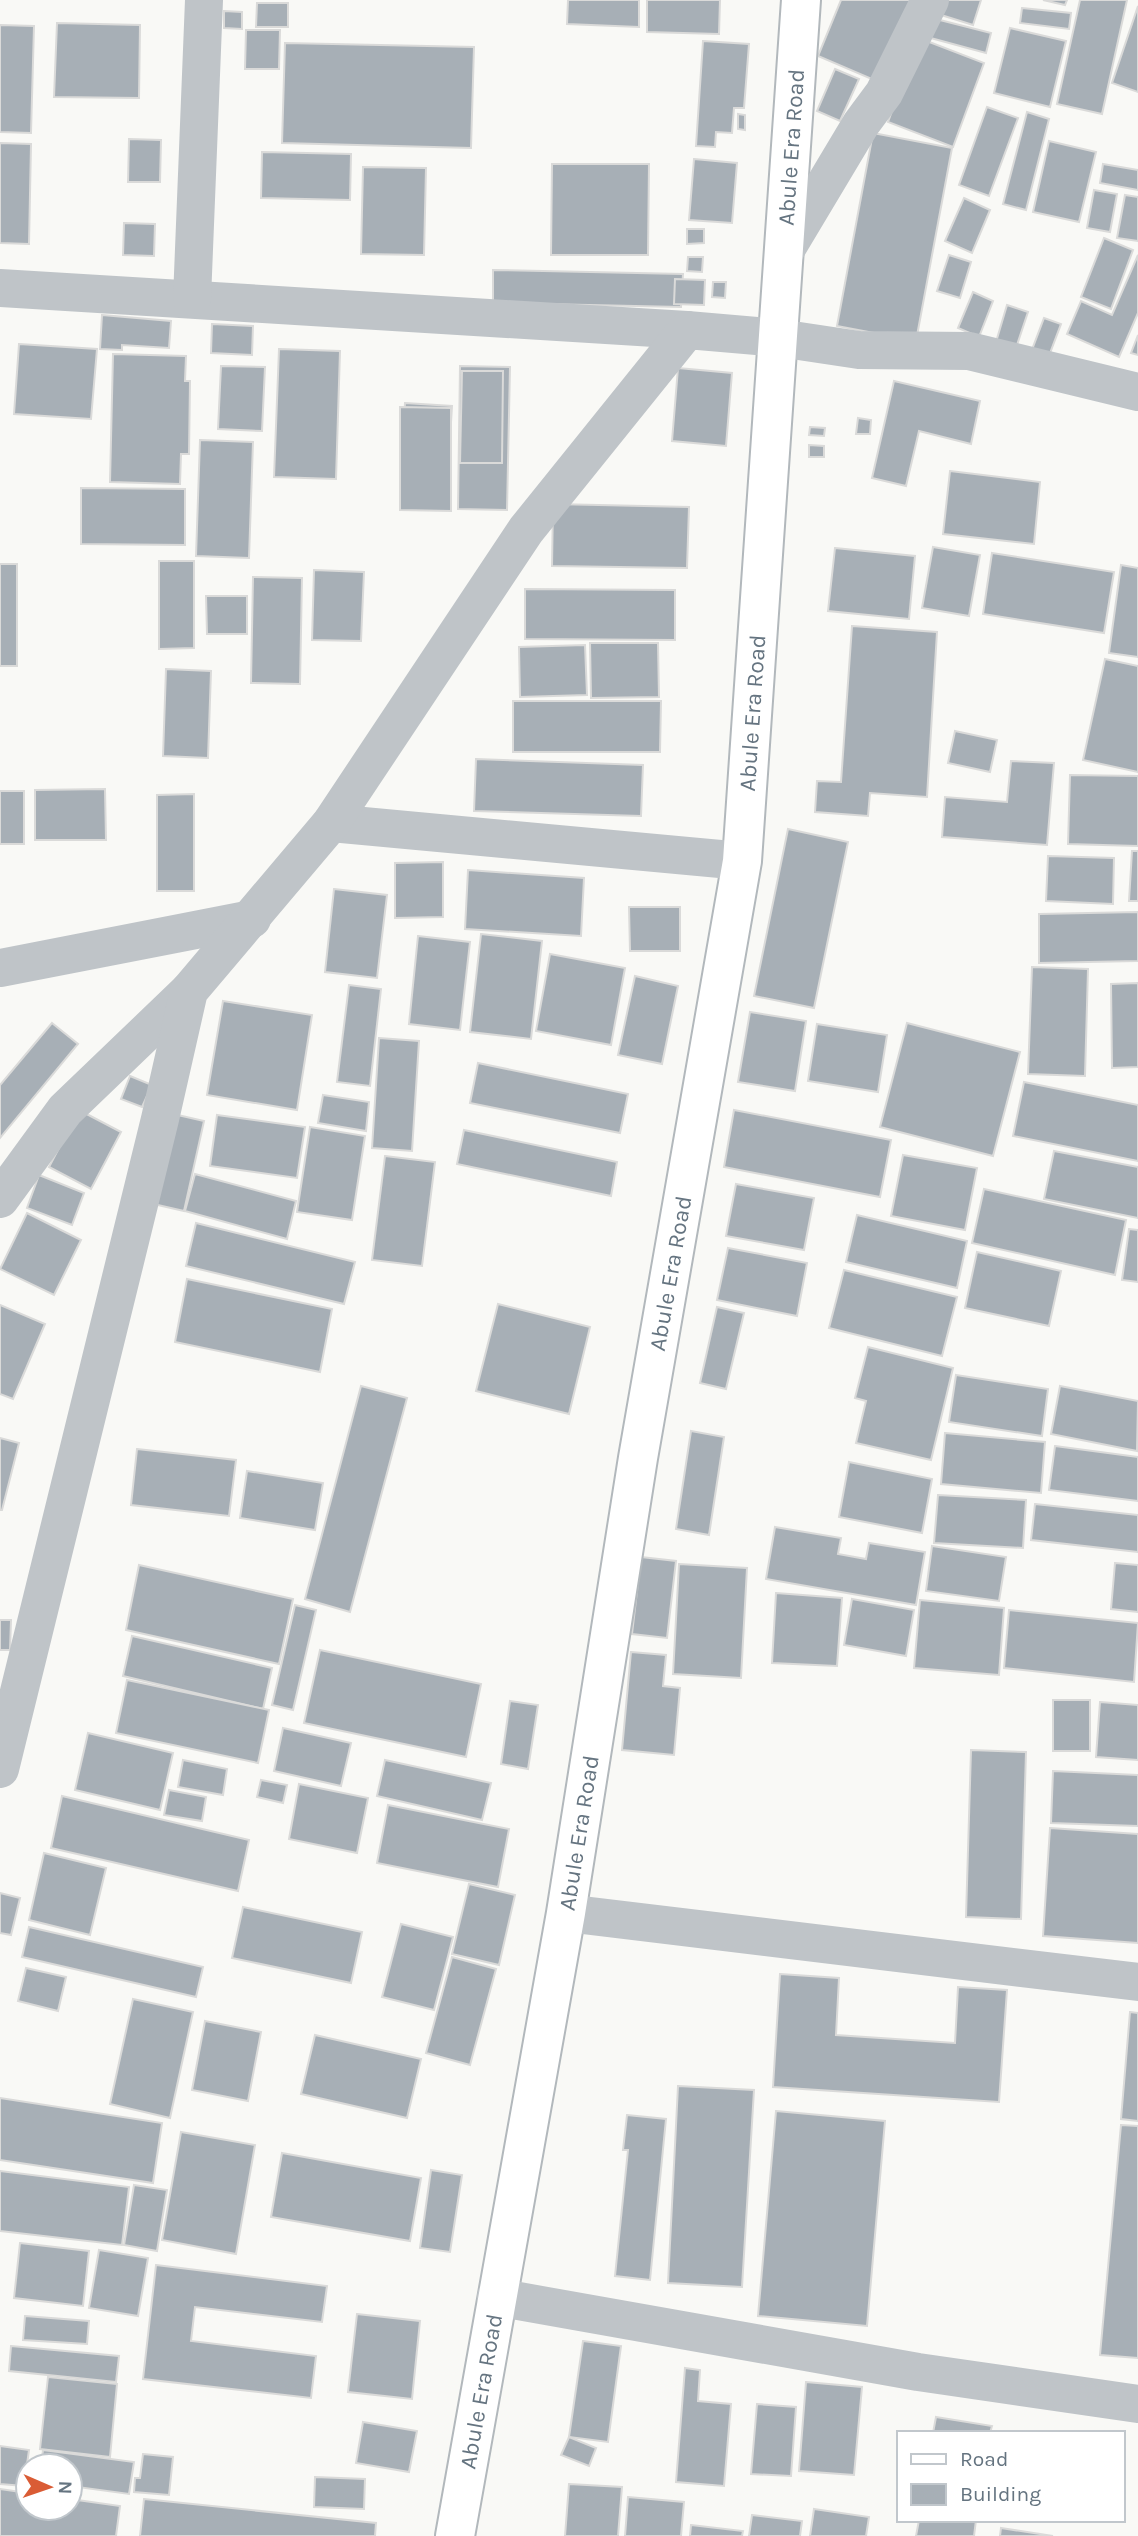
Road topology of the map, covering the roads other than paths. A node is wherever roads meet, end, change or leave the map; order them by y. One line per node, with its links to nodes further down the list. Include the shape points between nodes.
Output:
1 (204, 0): 6 (street)
2 (801, 0): 4 (street, Abule Era Road)
3 (930, 0): 4 (street, via 884,93)
4 (785, 251): 8 (street, Abule Era Road)
5 (0, 288): 6 (street)
6 (192, 299): 7 (street)
7 (687, 330): 8 (street); 10 (street, via 526,530)
8 (779, 338): 9 (street, via 859,351 969,351); 11 (street, Abule Era Road)
9 (1138, 392)
10 (331, 823): 11 (street); 12 (street)
11 (742, 861): 17 (street, Abule Era Road)
12 (252, 919): 13 (street); 14 (street)
13 (0, 968)
14 (189, 991): 15 (street, via 65,1110); 16 (street)
15 (0, 1199)
16 (0, 1769)
17 (566, 1913): 18 (street); 19 (street, Abule Era Road)
18 (1138, 1982)
19 (496, 2297): 20 (street, via 918,2372); 21 (street, Abule Era Road)
20 (1138, 2404)
21 (455, 2536)

